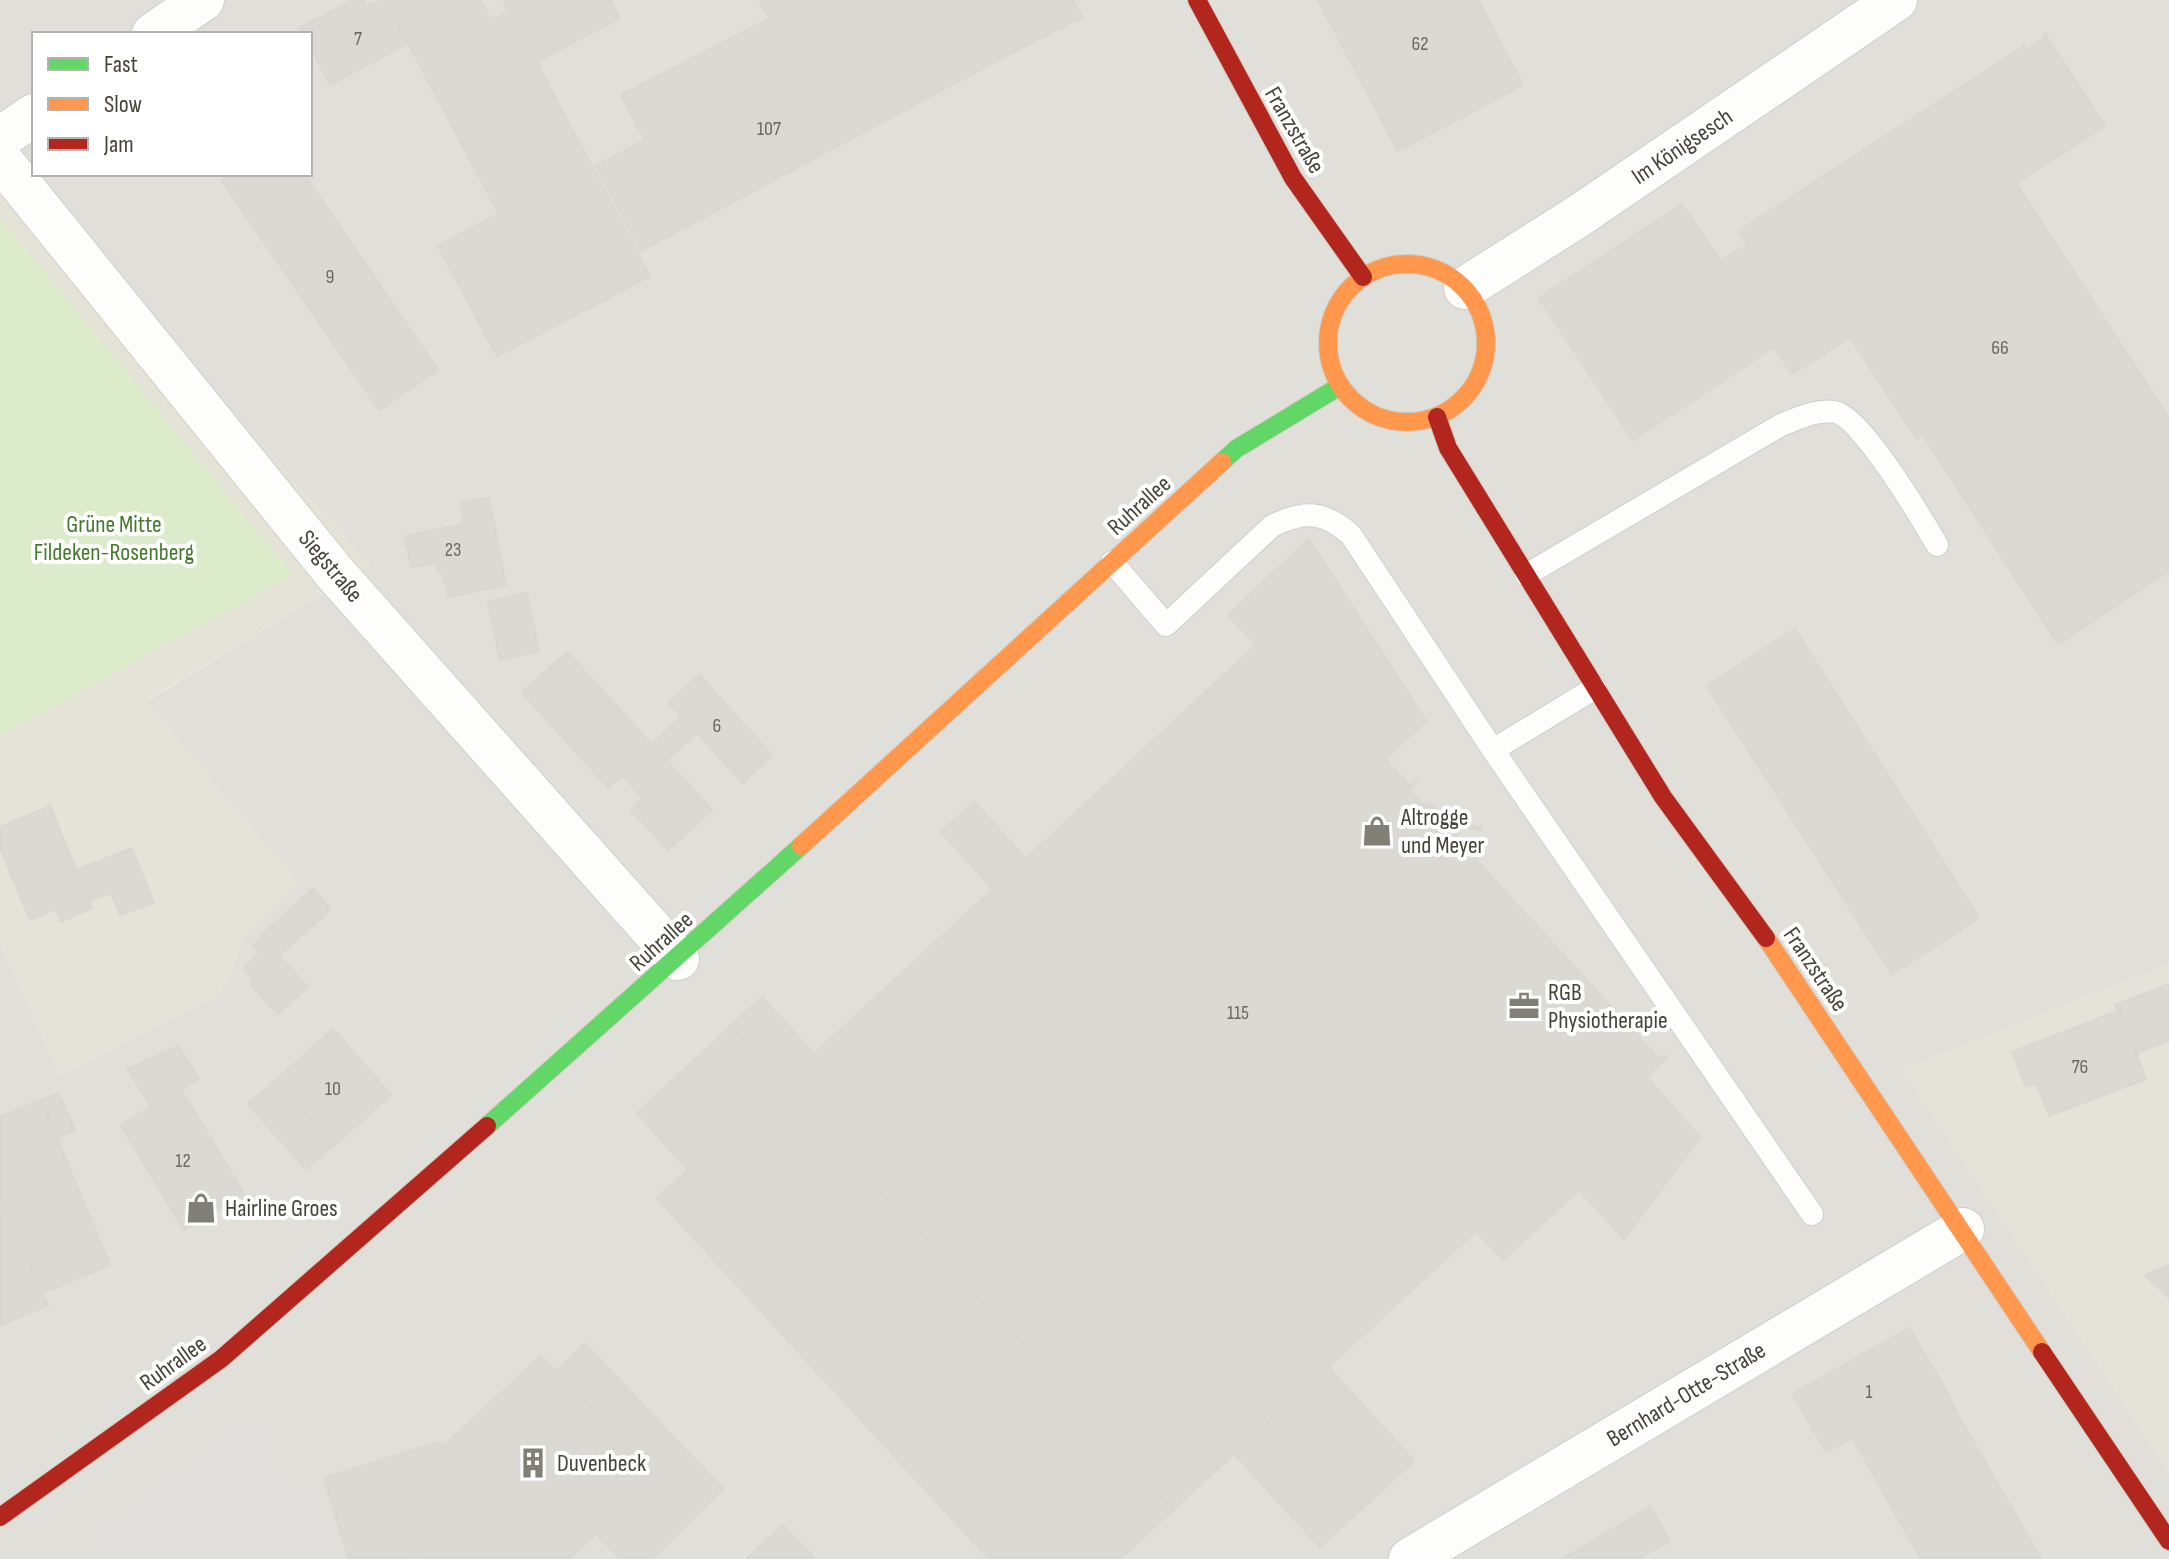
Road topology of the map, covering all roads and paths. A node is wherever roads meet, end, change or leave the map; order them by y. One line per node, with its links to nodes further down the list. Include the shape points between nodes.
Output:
1 (203, 0): 4 (street)
2 (1197, 0): 8 (street, Franzstraße, via 1279,155 1339,250)
3 (1896, 0): 9 (street, Im Königsesch)
4 (156, 32)
5 (32, 116): 6 (street)
6 (0, 138)
7 (0, 159): 17 (street, Siegstraße, via 334,572)
8 (1363, 277): 9 (street, via 1388,266 1416,264 1442,272); 10 (street, via 1344,294 1327,339)
9 (1465, 288): 11 (street, via 1487,334 1485,360 1476,384 1460,404)
10 (1340, 386): 11 (street, via 1359,406 1383,419 1410,423); 13 (street, Ruhrallee, via 1236,449)
11 (1437, 417): 14 (street, Franzstraße, via 1448,448)
12 (1937, 545): 14 (lane, via 1863,435 1837,412 1810,414 1781,425)
13 (1112, 562): 16 (lane, via 1166,625 1272,526 1294,515 1333,518 1351,535); 17 (street, Ruhrallee)
14 (1526, 575): 15 (street, Franzstraße)
15 (1595, 688): 16 (lane); 19 (street, Franzstraße, via 1663,797 1745,907)
16 (1493, 750): 18 (lane)
17 (678, 959): 20 (street, Ruhrallee, via 221,1359)
18 (1812, 1214)
19 (1963, 1229): 21 (street, Franzstraße); 22 (street, Bernhard-Otte-Straße)
20 (3, 1508)
21 (2169, 1541)
22 (1410, 1559)

